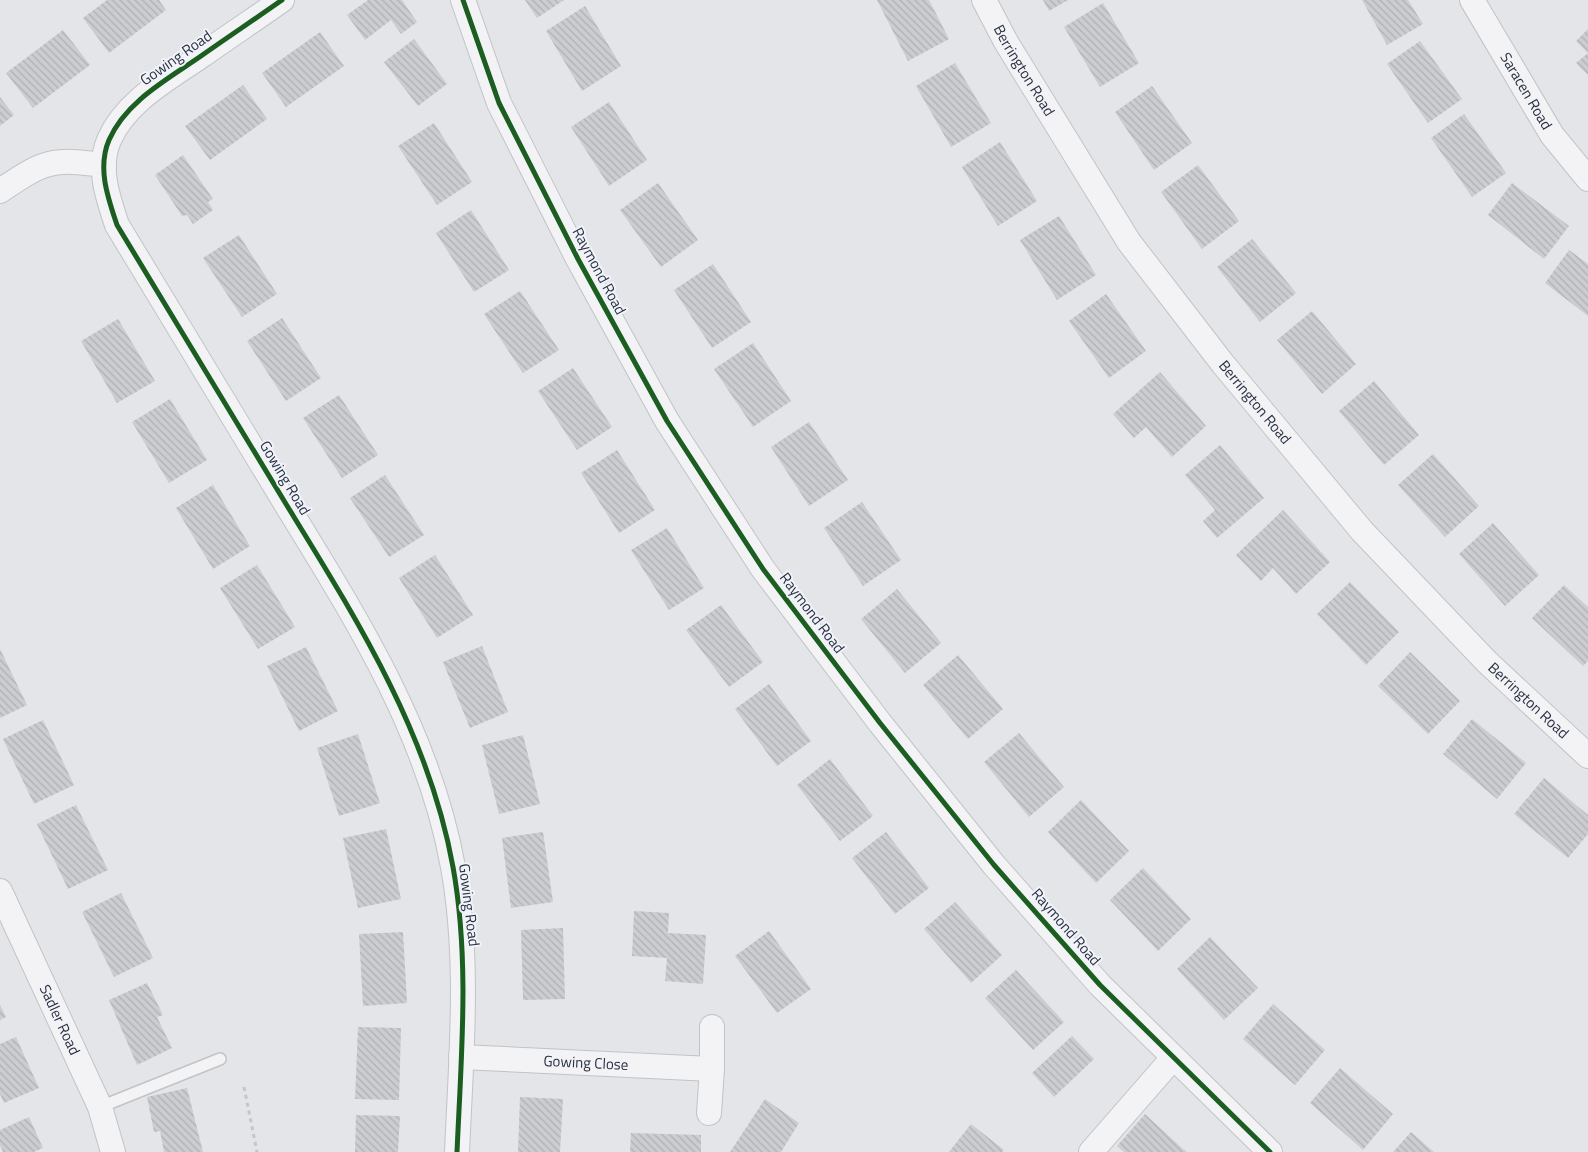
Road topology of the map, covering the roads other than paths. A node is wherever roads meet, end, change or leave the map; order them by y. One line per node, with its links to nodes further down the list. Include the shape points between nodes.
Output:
1 (282, 0): 5 (street, Gowing Road, via 144,96 109,140)
2 (463, 0): 12 (street, Raymond Road, via 499,102 578,258 667,421 763,569 880,723 994,865 1100,985)
3 (984, 0): 8 (street, Berrington Road, via 1006,42 1130,242 1223,364 1362,531 1487,662)
4 (1477, 2): 6 (street, Saracen Road, via 1552,135)
5 (104, 165): 7 (street, via 53,162 34,168); 11 (street, Gowing Road, via 104,189 117,225 351,609 403,710 431,780 453,867 463,955)
6 (1588, 179)
7 (0, 191)
8 (1588, 756)
9 (0, 891): 15 (street, Sadler Road)
10 (712, 1027): 14 (street)
11 (461, 1057): 14 (street, Gowing Close); 18 (street, Gowing Road)
12 (1173, 1058): 19 (street); 20 (street, Raymond Road)
13 (220, 1059): 15 (lane)
14 (712, 1069): 16 (street)
15 (100, 1107): 17 (street, Sadler Road)
16 (709, 1113)
17 (112, 1152)
18 (457, 1152)
19 (1091, 1152)
20 (1270, 1152)

